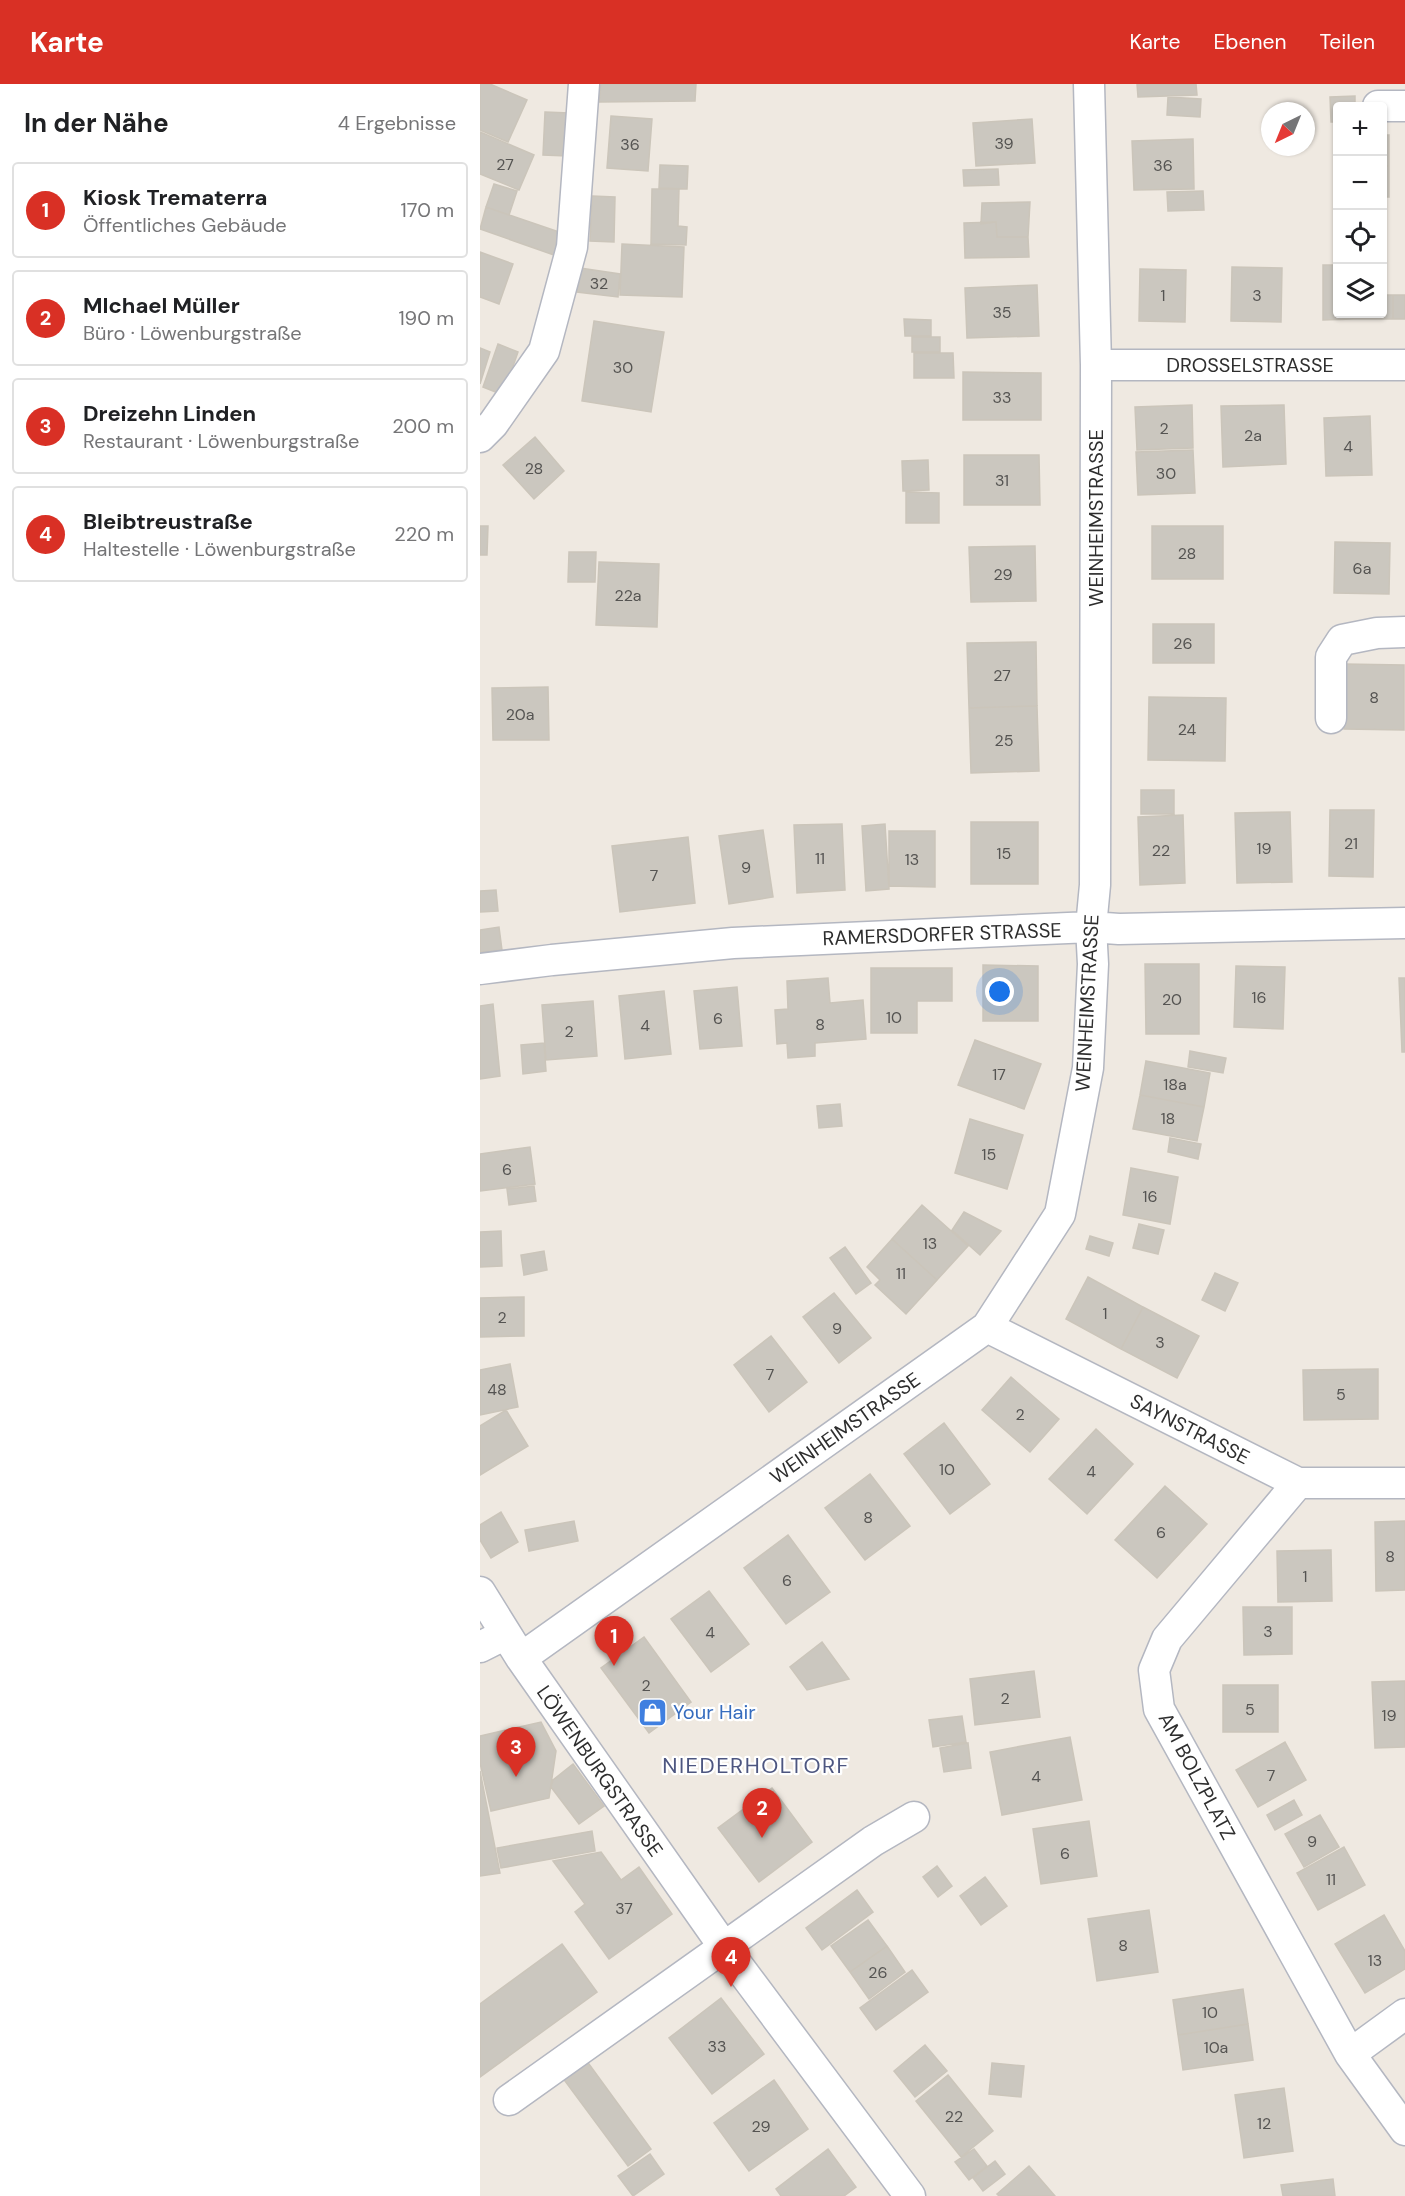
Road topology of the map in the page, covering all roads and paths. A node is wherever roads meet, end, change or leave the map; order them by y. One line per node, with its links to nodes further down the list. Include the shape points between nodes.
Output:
1 (584, 84): 5 (street, via 572,247 544,351)
2 (1089, 84): 4 (street, WEINHEIMSTRASSE)
3 (1405, 364): 4 (street, DROSSELSTRASSE)
4 (1096, 365): 9 (street, WEINHEIMSTRASSE, via 1095,885)
5 (480, 437)
6 (1405, 632): 7 (street, via 1342,640 1331,657)
7 (1331, 718)
8 (1405, 923): 9 (street, RAMERSDORFER STRASSE)
9 (1091, 927): 10 (street, RAMERSDORFER STRASSE, via 733,943); 11 (street, WEINHEIMSTRASSE, via 1088,1068 1060,1214)
10 (480, 969)
11 (987, 1327): 12 (street, SAYNSTRASSE); 15 (street, WEINHEIMSTRASSE)
12 (1298, 1483): 13 (street, SAYNSTRASSE); 19 (street, AM BOLZPLATZ, via 1167,1639 1154,1670 1160,1709)
13 (1405, 1483)
14 (480, 1592): 15 (street, LÖWENBURGSTRASSE)
15 (502, 1647): 17 (street, LÖWENBURGSTRASSE)
16 (914, 1817): 17 (street, via 873,1841)
17 (724, 1947): 20 (street); 22 (street, LÖWENBURGSTRASSE)
18 (1405, 2013): 19 (street)
19 (1350, 2054): 21 (street, AM BOLZPLATZ)
20 (509, 2100)
21 (1405, 2130)
22 (910, 2196)

